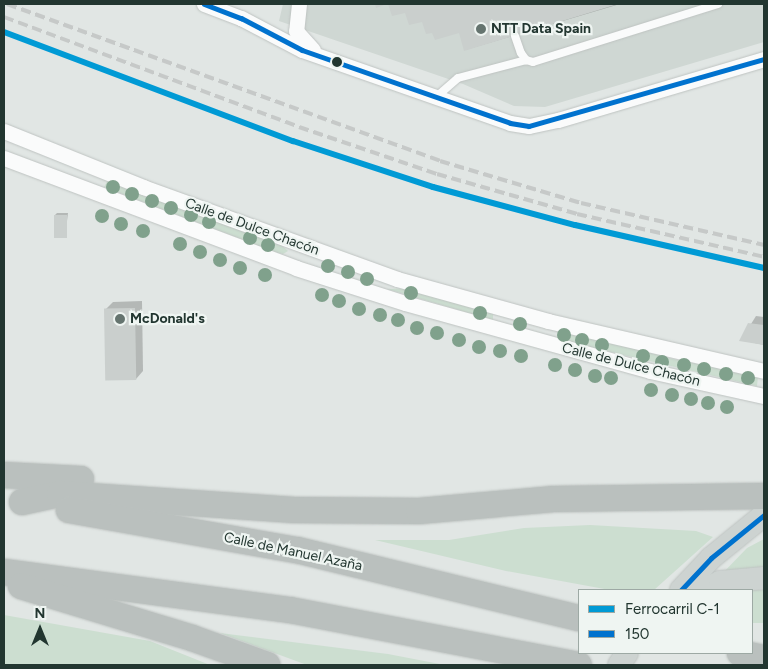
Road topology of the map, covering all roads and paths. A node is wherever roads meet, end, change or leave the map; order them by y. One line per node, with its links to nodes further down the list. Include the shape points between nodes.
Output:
1 (204, 4): 5 (street, via 250,22 283,42)
2 (299, 4): 5 (street, via 296,31 311,49)
3 (718, 4): 7 (lane, via 533,62)
4 (515, 36): 7 (lane)
5 (324, 56): 8 (street)
6 (764, 59): 8 (street, via 541,125 510,123)
7 (526, 60): 8 (lane, via 458,78)
8 (435, 98)
9 (4, 131): 11 (street, Calle de Dulce Chacón, via 307,248 397,279)
10 (4, 158): 12 (street, Calle de Dulce Chacón, via 296,268)
11 (506, 310): 12 (street); 13 (street, Calle de Dulce Chacón)
12 (499, 330): 14 (street, Calle de Dulce Chacón, via 650,371)
13 (764, 371)
14 (764, 396)
15 (4, 475): 18 (highway, via 178,487 294,500)
16 (764, 496): 18 (highway, via 553,499 419,511)
17 (13, 502): 18 (highway, via 60,494 294,510); 25 (highway, Calle de Manuel Azaña, via 297,550)
18 (349, 510)
19 (764, 515): 23 (main road, via 711,558)
20 (4, 572): 30 (highway, via 290,610)
21 (764, 578): 24 (main road, via 720,582)
22 (4, 580): 29 (highway, via 78,606 192,638)
23 (682, 589)
24 (705, 589)
25 (578, 618)
26 (626, 654): 31 (main road)
27 (745, 654): 28 (highway)
28 (764, 658)
29 (267, 665)
30 (579, 665)
31 (619, 665)

